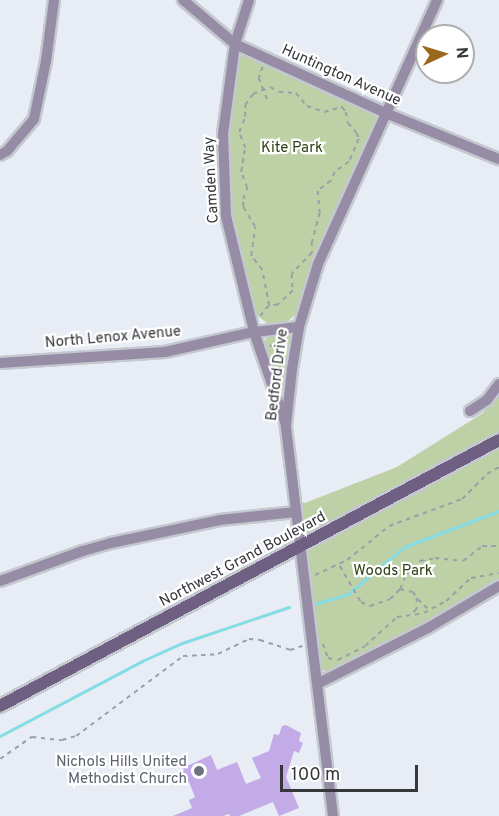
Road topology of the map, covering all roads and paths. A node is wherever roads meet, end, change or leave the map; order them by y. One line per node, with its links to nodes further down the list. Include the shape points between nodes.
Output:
1 (54, 0): 10 (street, via 34,119)
2 (183, 0): 5 (street, Huntington Avenue)
3 (249, 0): 5 (street, Camden Way)
4 (437, 0): 9 (street, Bedford Drive)
5 (235, 44): 6 (street, Huntington Avenue); 13 (street, Camden Way, via 224,134 226,216)
6 (269, 61): 7 (path, via 259,78); 9 (street, Huntington Avenue)
7 (263, 90): 7 (path, via 270,87 296,93 307,106 324,112 342,107 359,139 349,162 318,191 320,213 312,253 292,274 293,291 278,305 269,306 262,270 251,256 255,227 243,207 247,188 241,172 245,148 239,132 245,105 253,94); 8 (path)
8 (268, 101)
9 (388, 114): 11 (street, Huntington Avenue); 12 (street, Bedford Drive, via 318,264)
10 (0, 155)
11 (499, 159)
12 (299, 327): 13 (street, North Lenox Avenue); 14 (street, Bedford Drive)
13 (255, 335): 15 (path); 16 (street, North Lenox Avenue, via 165,352); 17 (street, Camden Way)
14 (296, 340): 15 (path); 20 (street, Bedford Drive)
15 (280, 352): 17 (path, via 279,371)
16 (0, 363)
17 (271, 381): 20 (street, Camden Way)
18 (499, 384): 19 (street, via 487,400)
19 (470, 411)
20 (286, 425): 23 (street, Bedford Drive)
21 (499, 440): 24 (street, Northwest Grand Boulevard)
22 (499, 467): 26 (path, via 462,499 379,531)
23 (296, 513): 24 (street, Bedford Drive); 29 (street, Northwest Grand Boulevard, via 220,520 111,543)
24 (301, 546): 28 (street, Bedford Drive); 38 (street, Northwest Grand Boulevard)
25 (499, 546): 31 (path, via 482,546 463,561 420,561 406,574)
26 (339, 565): 28 (path); 31 (path, via 365,605 377,605)
27 (499, 573): 33 (path, via 471,578)
28 (306, 578): 37 (street, Bedford Drive)
29 (0, 581)
30 (499, 586): 37 (street, via 428,628)
31 (400, 589): 32 (path, via 413,592)
32 (417, 598): 33 (path); 34 (path, via 417,609)
33 (430, 610): 34 (path)
34 (411, 615): 36 (path, via 390,622 365,646 339,660 328,658)
35 (305, 642): 39 (path, via 290,650 249,639 218,654 183,656 76,736 62,740 32,737)
36 (323, 642)
37 (319, 683): 40 (street, Bedford Drive)
38 (0, 706)
39 (0, 759)
40 (333, 816)

